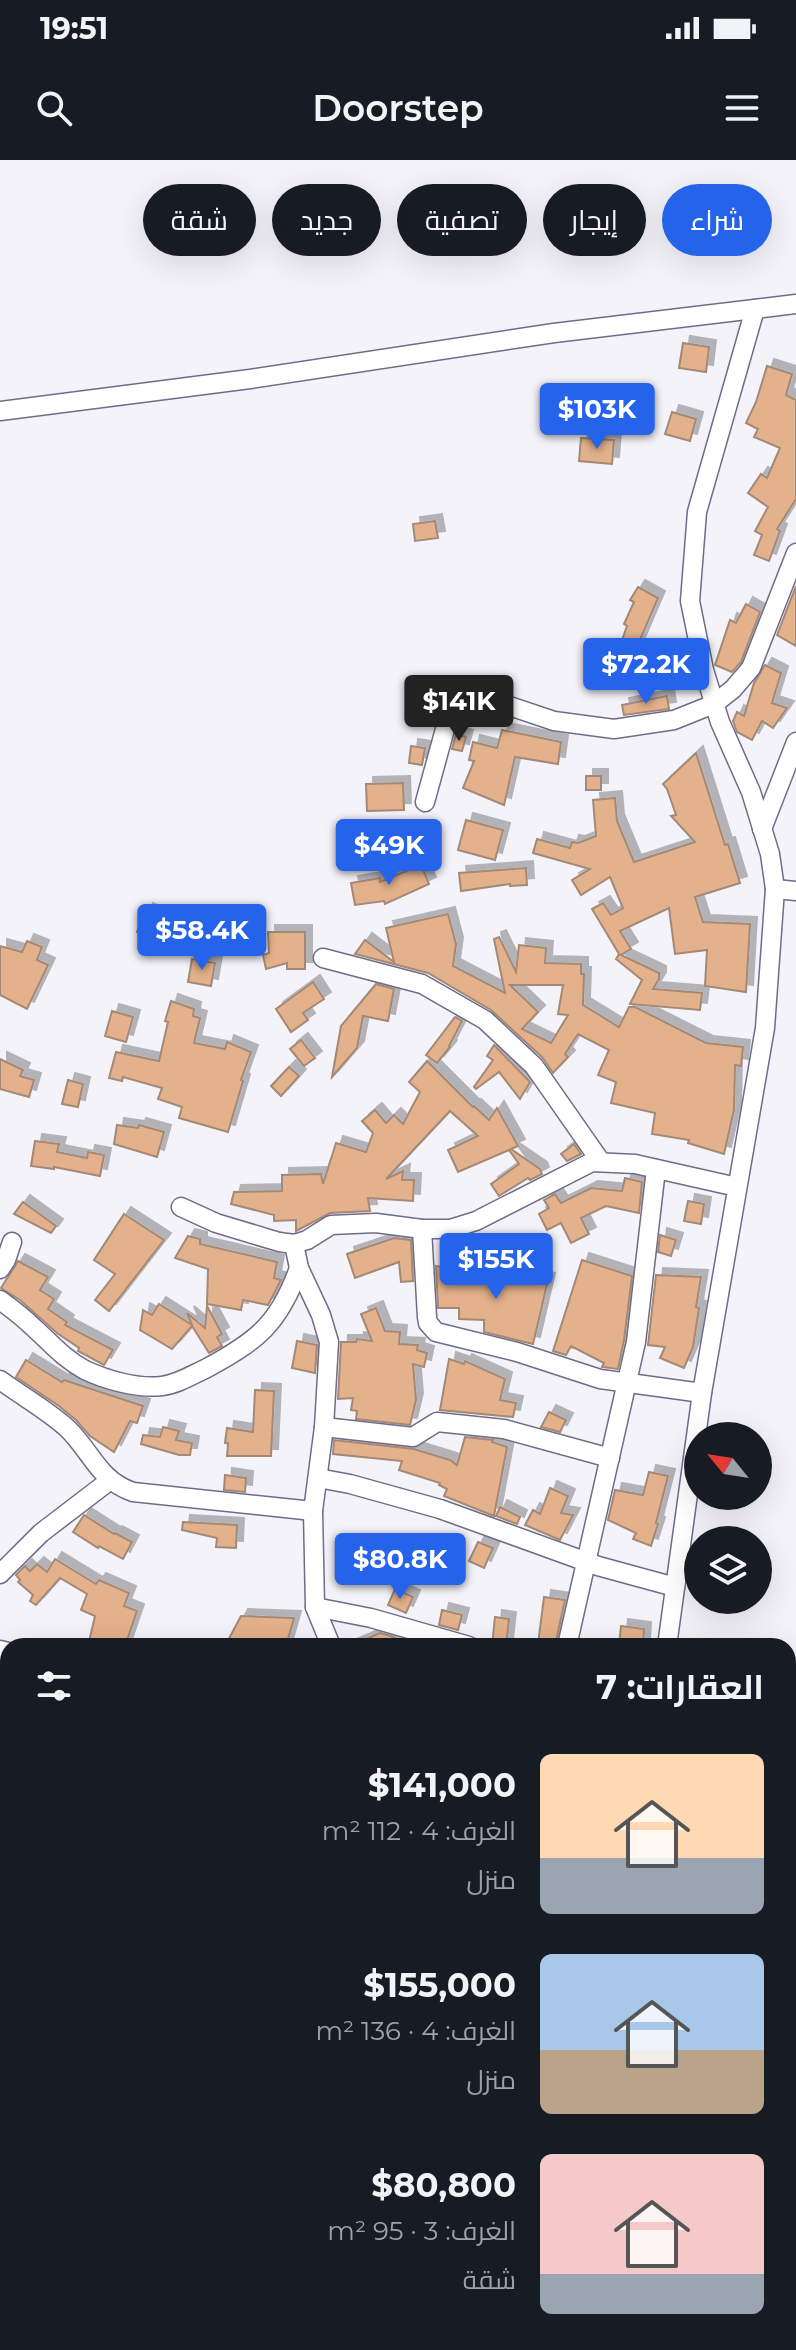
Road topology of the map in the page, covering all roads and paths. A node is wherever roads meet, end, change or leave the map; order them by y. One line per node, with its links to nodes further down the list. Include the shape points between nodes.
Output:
1 (796, 304): 2 (street)
2 (755, 309): 3 (street); 5 (street, via 697,512 690,601)
3 (0, 411)
4 (796, 553): 5 (street, via 751,668)
5 (714, 704): 7 (street, via 674,720 614,729 554,721 474,694 453,700); 8 (street)
6 (796, 742): 8 (street)
7 (425, 802)
8 (762, 829): 9 (street)
9 (775, 889): 10 (street); 14 (street, via 765,1028)
10 (796, 891)
11 (323, 958): 12 (street, via 422,984 485,1020 534,1066)
12 (601, 1162): 13 (street); 16 (street, via 476,1221 450,1229)
13 (656, 1169): 14 (street); 23 (street)
14 (737, 1187): 24 (street)
15 (181, 1207): 18 (street, via 216,1223)
16 (422, 1229): 18 (street, via 331,1225); 23 (street, via 427,1317 436,1332)
17 (12, 1242): 20 (street)
18 (294, 1244): 19 (street)
19 (299, 1268): 21 (street, via 283,1307 258,1336 191,1376 161,1386 145,1387 85,1369); 25 (street, via 329,1342)
20 (0, 1269)
21 (0, 1300)
22 (0, 1380): 28 (street, via 66,1428)
23 (627, 1384): 24 (street); 26 (street)
24 (702, 1393): 32 (street)
25 (324, 1427): 26 (street, via 413,1437 437,1422 504,1429); 27 (street)
26 (610, 1458): 30 (street)
27 (318, 1478): 29 (street); 30 (street, via 455,1513)
28 (109, 1481): 29 (street, via 133,1492); 31 (street, via 41,1533)
29 (313, 1511): 33 (street)
30 (585, 1562): 32 (street); 36 (street)
31 (0, 1574)
32 (675, 1587): 37 (street)
33 (315, 1607): 34 (street); 35 (street)
34 (328, 1638)
35 (441, 1638)
36 (569, 1638)
37 (668, 1638)

